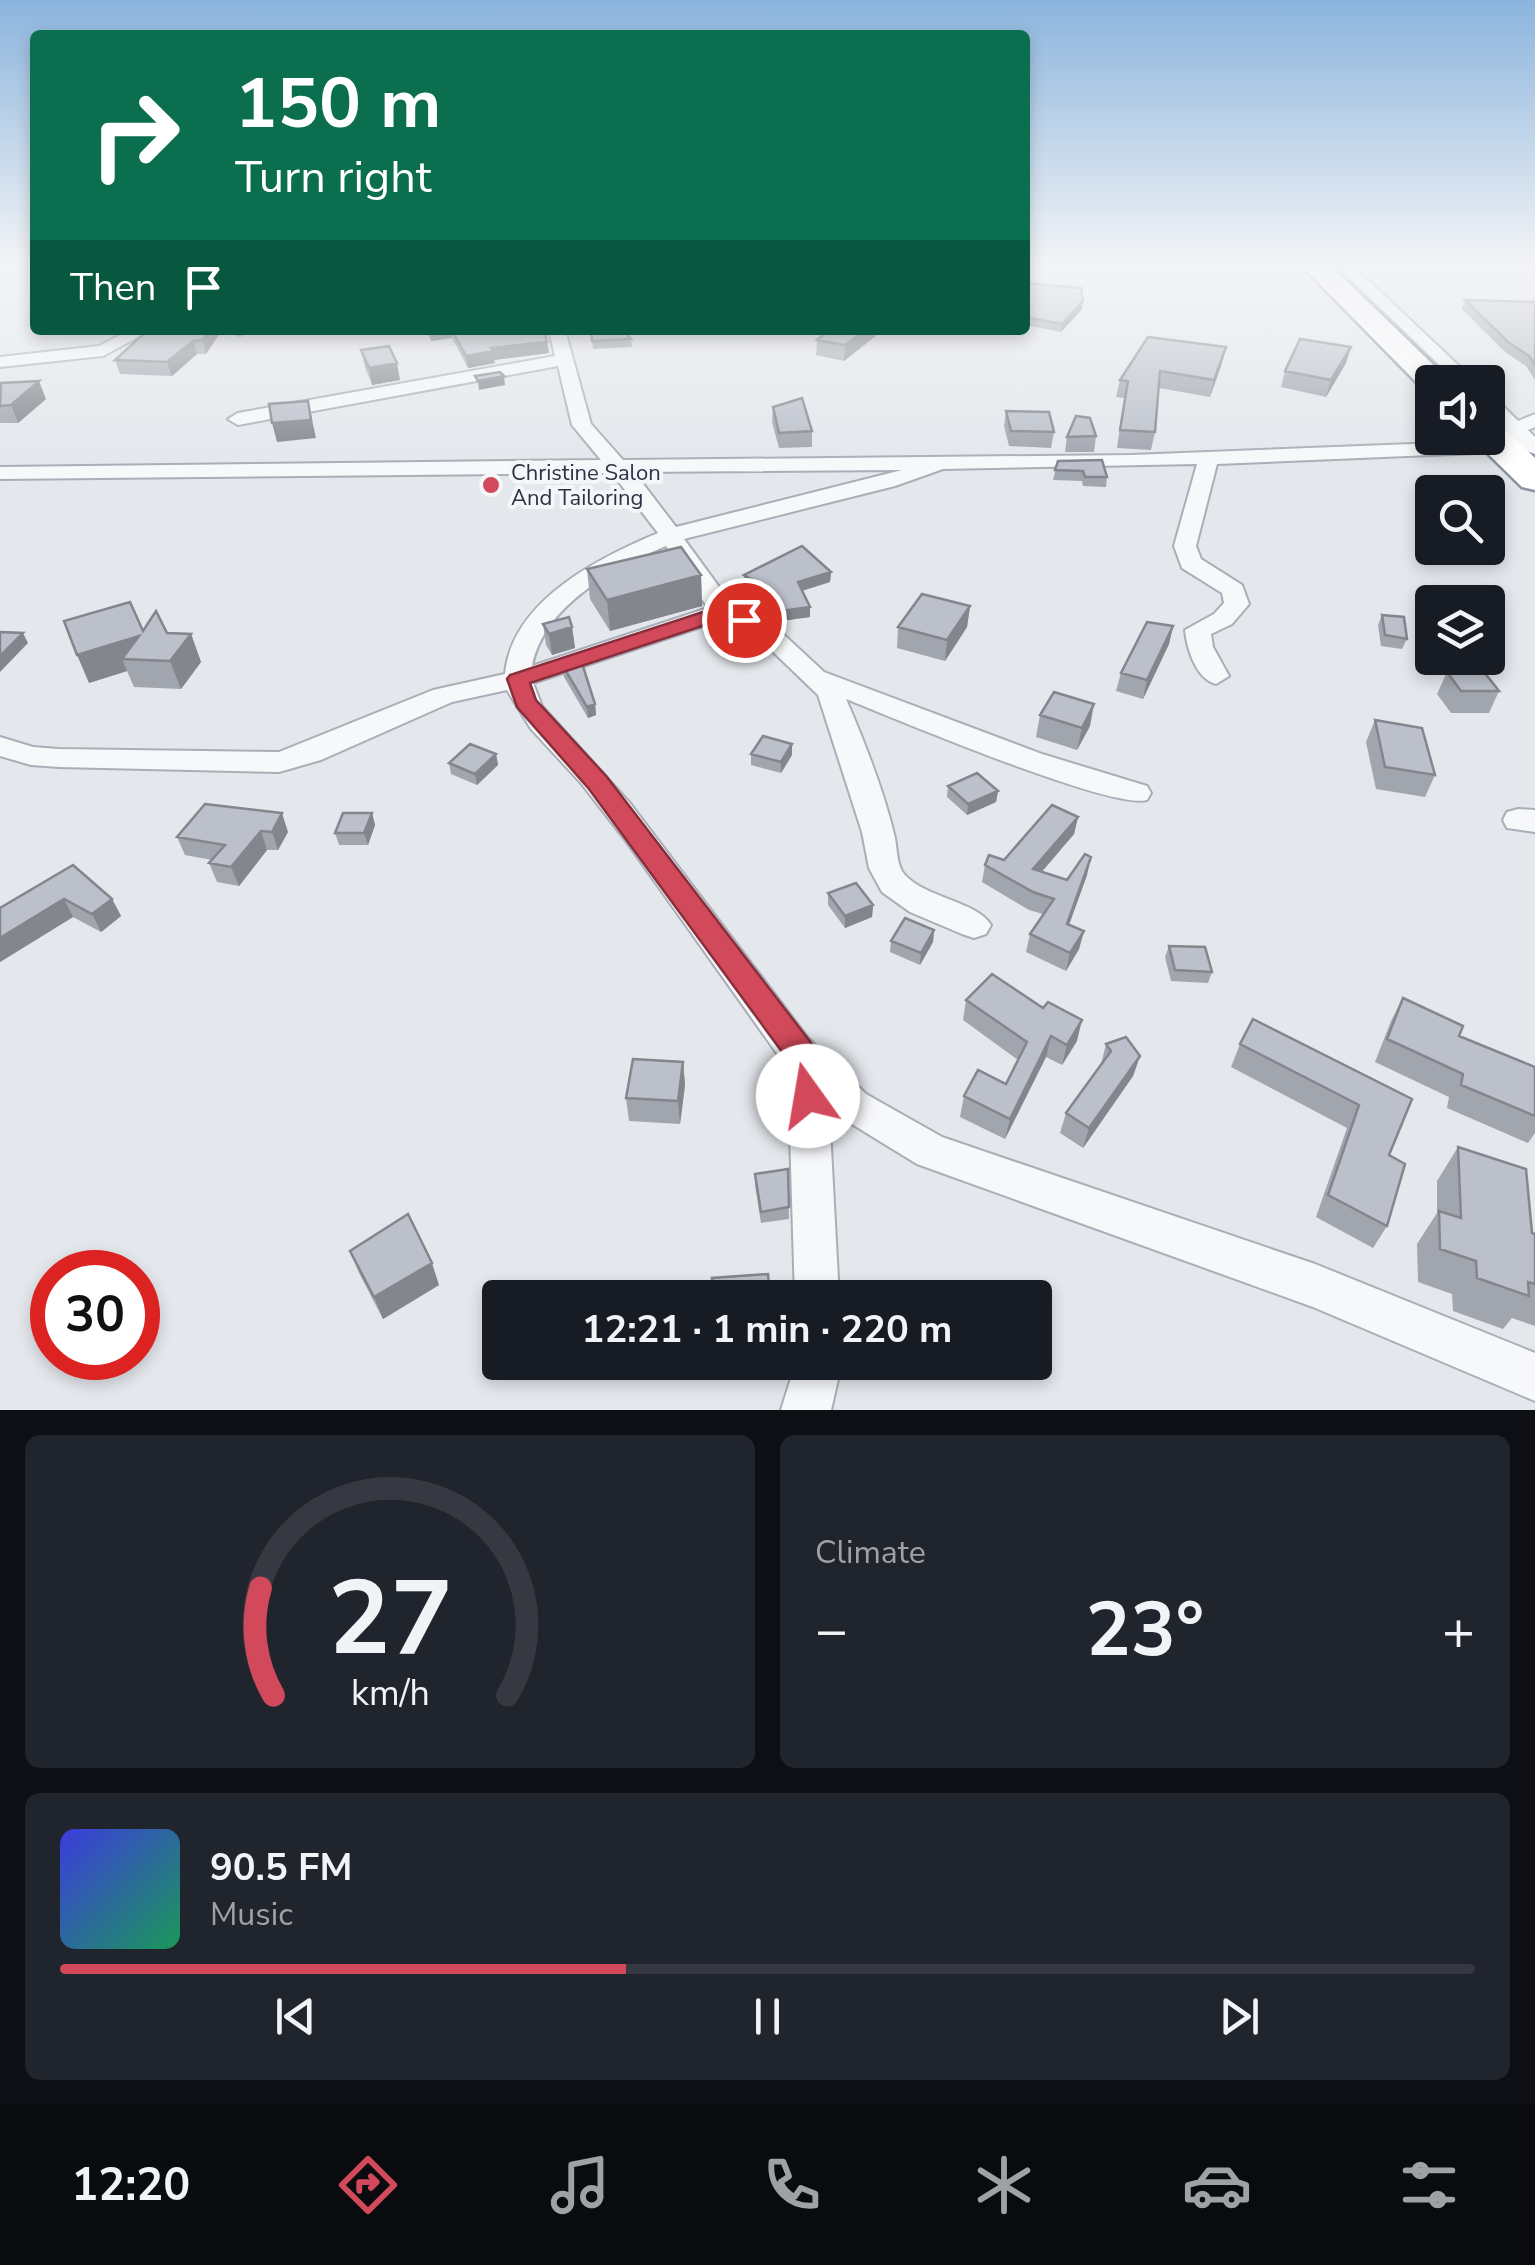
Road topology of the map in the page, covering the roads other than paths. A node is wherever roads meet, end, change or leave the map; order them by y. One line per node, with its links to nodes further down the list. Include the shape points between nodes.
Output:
1 (1383, 332): 7 (highway)
2 (1414, 332): 8 (street)
3 (133, 335): 6 (street, via 103,351)
4 (558, 335): 5 (street)
5 (565, 359): 9 (street); 13 (street, via 582,425)
6 (0, 362)
7 (1417, 365)
8 (1449, 365)
9 (238, 419)
10 (1520, 443): 11 (street)
11 (1208, 459): 12 (street); 17 (street, via 1185,546 1190,563 1233,590 1237,604 1198,630)
12 (938, 464): 13 (street); 15 (street, via 854,493)
13 (614, 465): 14 (street); 15 (street)
14 (0, 473)
15 (669, 534): 16 (street); 19 (street, via 606,566 567,596 529,639)
16 (724, 612): 18 (street, via 758,627); 19 (street)
17 (1216, 676)
18 (818, 678): 21 (street, via 1032,762); 22 (street, via 838,708 894,884)
19 (518, 679): 20 (street, via 443,696 279,762 59,758); 23 (street, via 526,702 598,783)
20 (0, 746)
21 (1136, 793)
22 (974, 925)
23 (806, 1061): 24 (street); 25 (street, via 871,1120 931,1151 1315,1286)
24 (816, 1280)
25 (1535, 1377)
26 (816, 1380): 27 (street)
27 (805, 1410)

